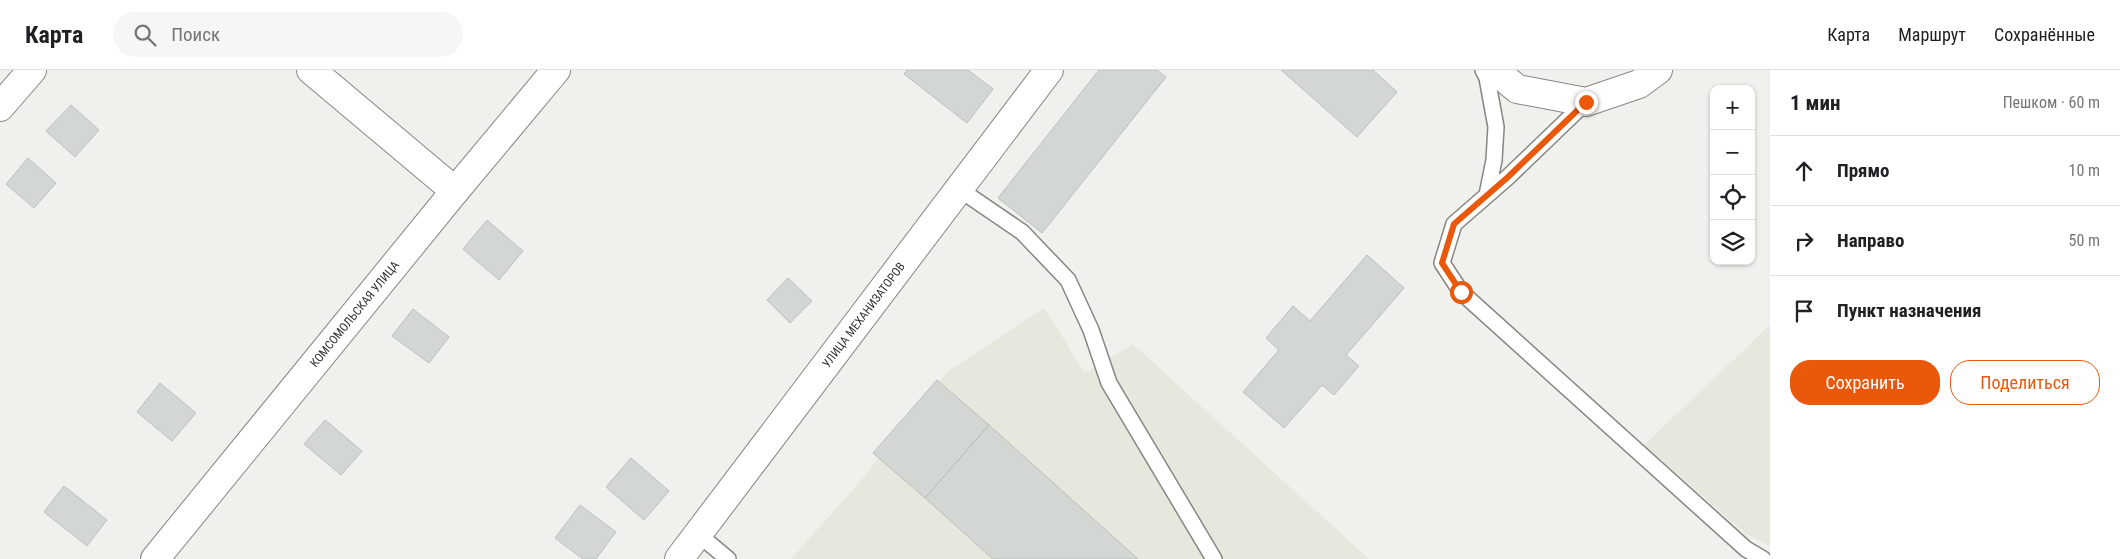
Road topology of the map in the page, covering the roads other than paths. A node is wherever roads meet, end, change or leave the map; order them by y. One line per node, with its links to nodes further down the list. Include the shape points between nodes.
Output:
1 (32, 70): 9 (street)
2 (311, 70): 11 (street)
3 (556, 70): 11 (street, КОМСОМОЛЬСКАЯ УЛИЦА)
4 (1049, 70): 10 (street, УЛИЦА МЕХАНИЗАТОРОВ)
5 (1483, 70): 12 (lane, via 1496,127)
6 (1495, 70): 8 (street, via 1517,89)
7 (1658, 70): 8 (street, via 1640,84)
8 (1586, 102): 12 (lane)
9 (0, 107)
10 (959, 189): 13 (street, УЛИЦА МЕХАНИЗАТОРОВ); 17 (lane, via 1022,232 1068,280 1091,330 1109,383)
11 (455, 191): 14 (street, КОМСОМОЛЬСКАЯ УЛИЦА)
12 (1487, 195): 18 (lane, via 1454,224 1442,263 1461,292 1746,549)
13 (698, 534): 15 (street, УЛИЦА МЕХАНИЗАТОРОВ); 16 (lane)
14 (155, 559)
15 (680, 559)
16 (728, 559)
17 (1214, 559)
18 (1763, 559)

